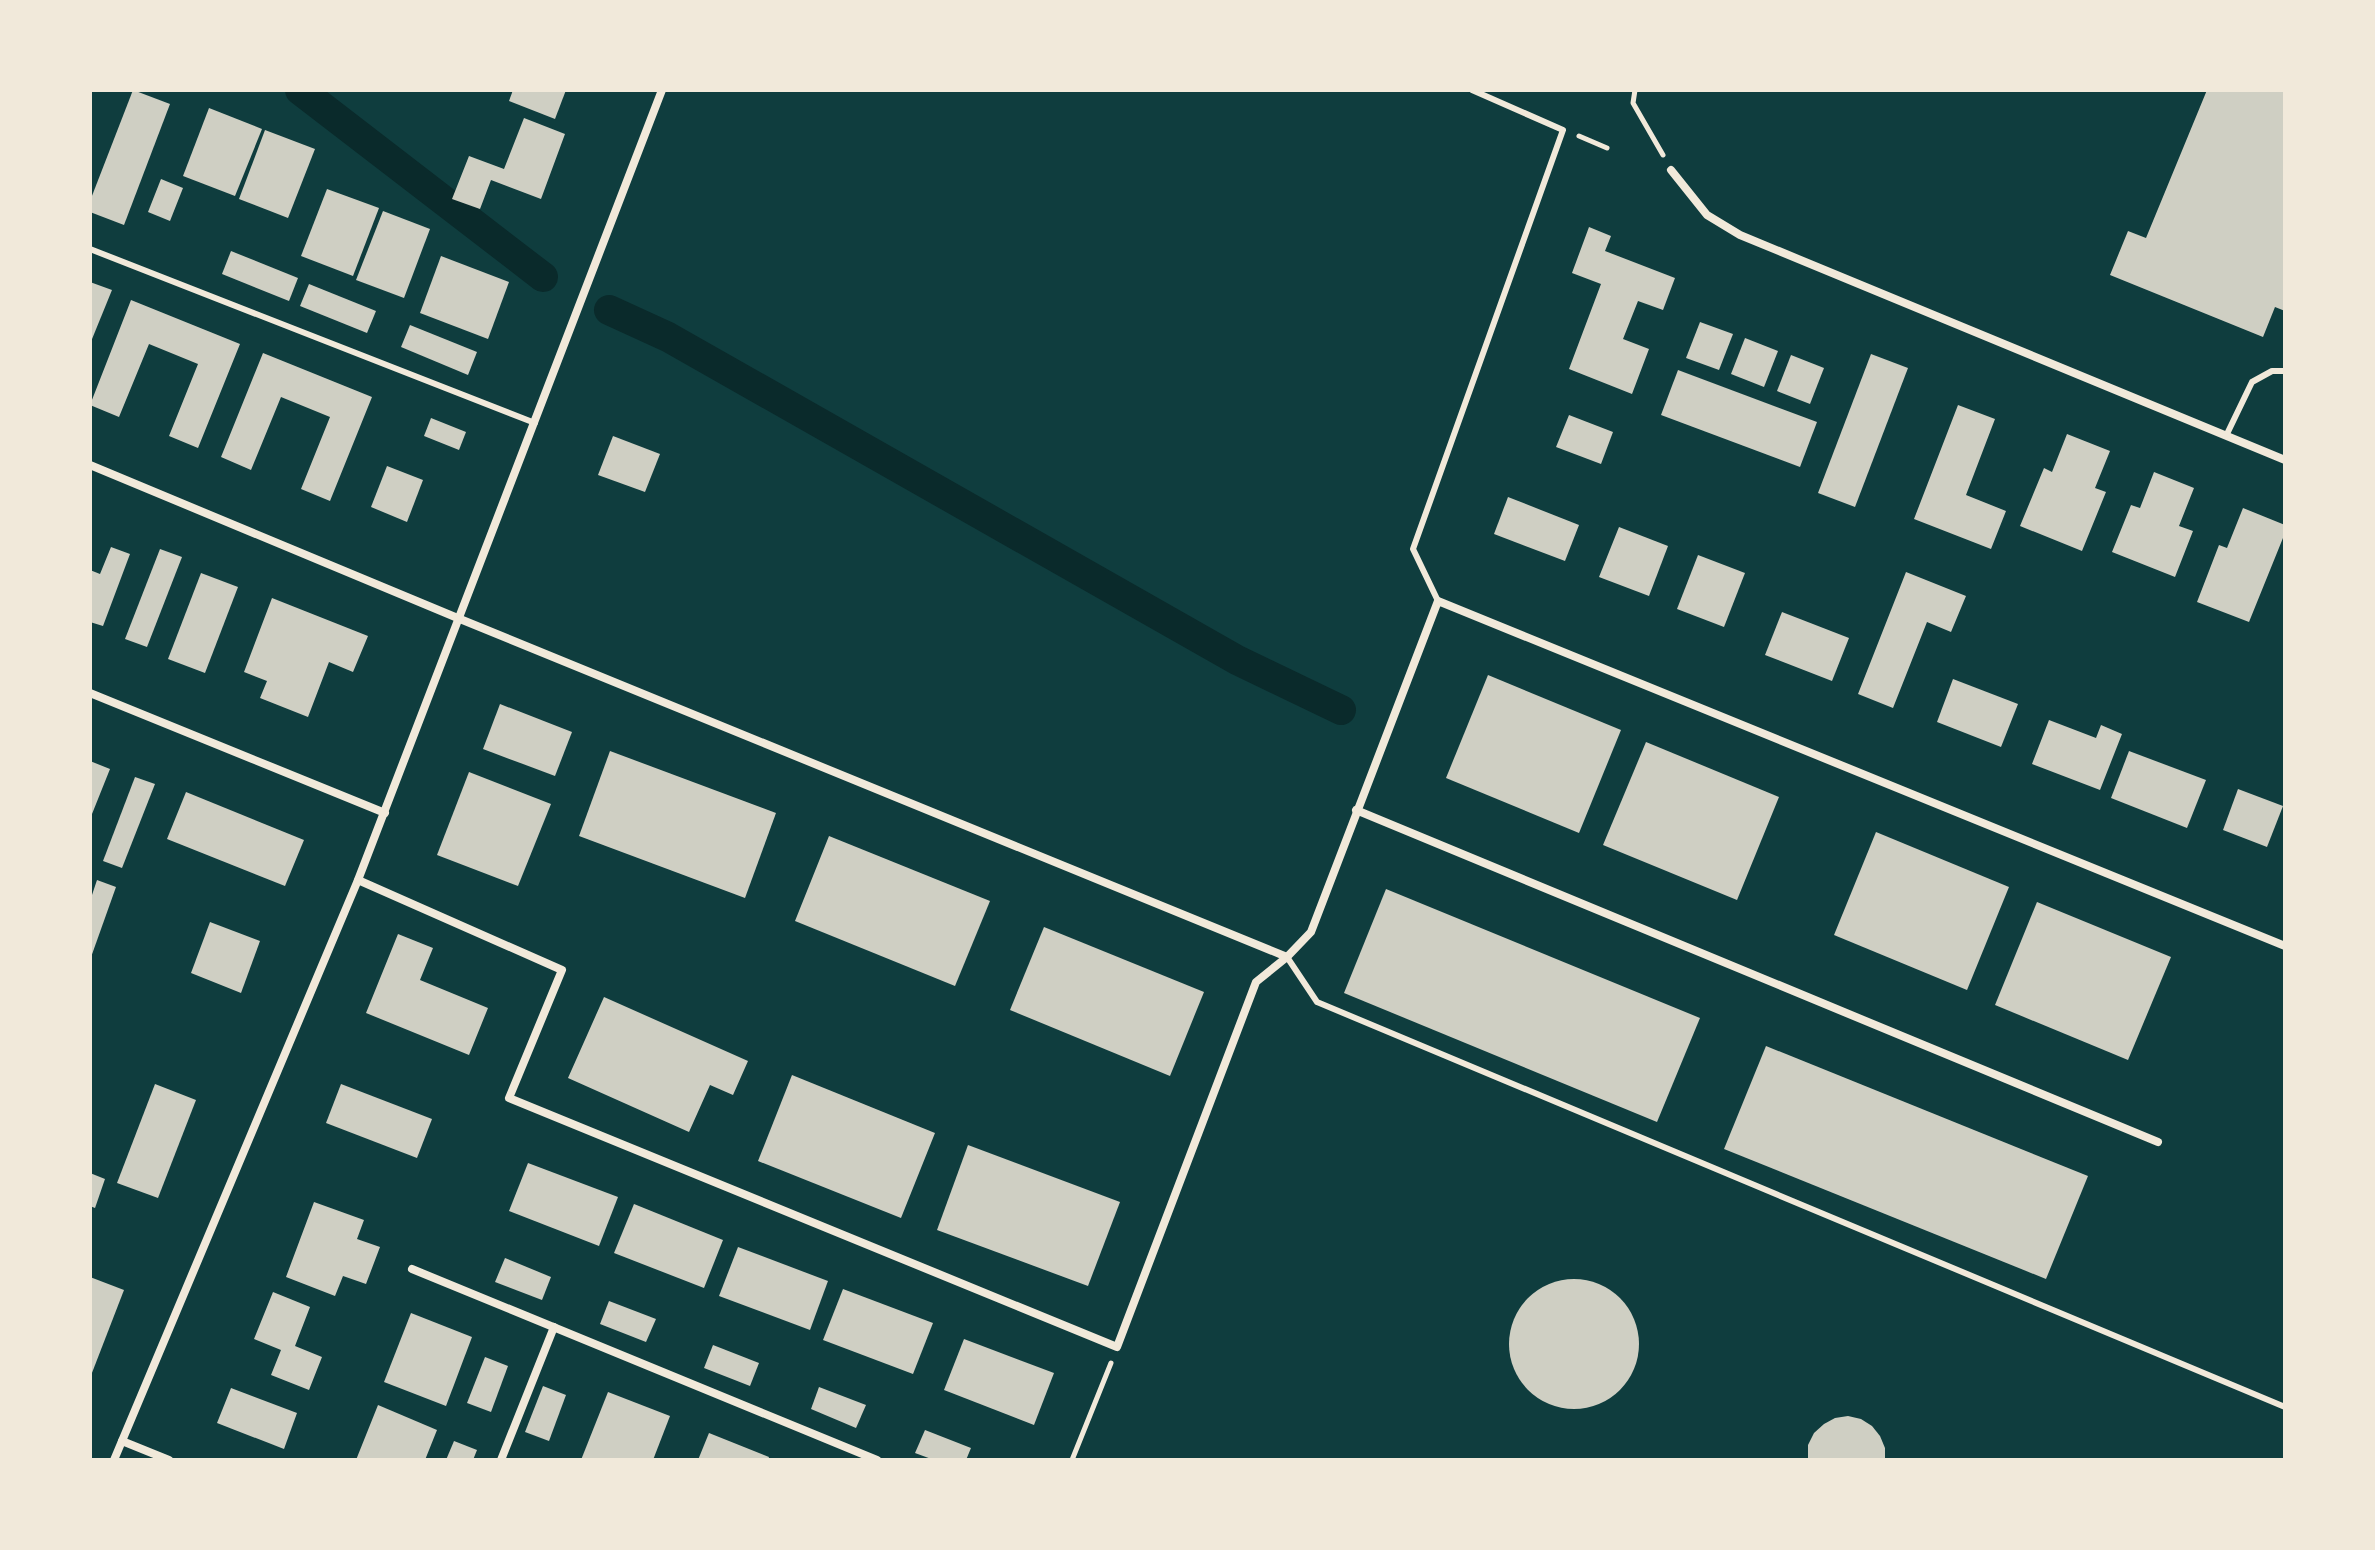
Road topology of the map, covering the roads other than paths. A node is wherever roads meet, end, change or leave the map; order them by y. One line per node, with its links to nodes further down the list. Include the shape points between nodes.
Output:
1 (662, 90): 6 (street)
2 (1472, 90): 10 (lane, via 1563,130 1413,549)
3 (1671, 170): 7 (street, via 1707,215 1740,235)
4 (90, 249): 6 (lane)
5 (2285, 371): 7 (lane, via 2272,371 2252,382)
6 (535, 423): 11 (street)
7 (2226, 436): 8 (street)
8 (2285, 460)
9 (90, 465): 11 (street)
10 (1438, 601): 13 (street); 16 (street)
11 (460, 619): 14 (street); 17 (street)
12 (90, 693): 14 (street)
13 (1356, 810): 17 (street, via 1311,932); 18 (street)
14 (385, 813): 15 (street)
15 (358, 880): 17 (street, via 562,970 509,1098 1117,1347 1256,982); 22 (street)
16 (2285, 946)
17 (1287, 957): 21 (lane, via 1317,1002)
18 (2158, 1142)
19 (412, 1269): 20 (street)
20 (554, 1327): 23 (street); 26 (street)
21 (2285, 1407)
22 (122, 1441): 24 (street); 25 (street)
23 (850, 1449): 27 (street); 28 (street)
24 (114, 1460)
25 (169, 1460)
26 (501, 1460)
27 (846, 1460)
28 (877, 1460)

